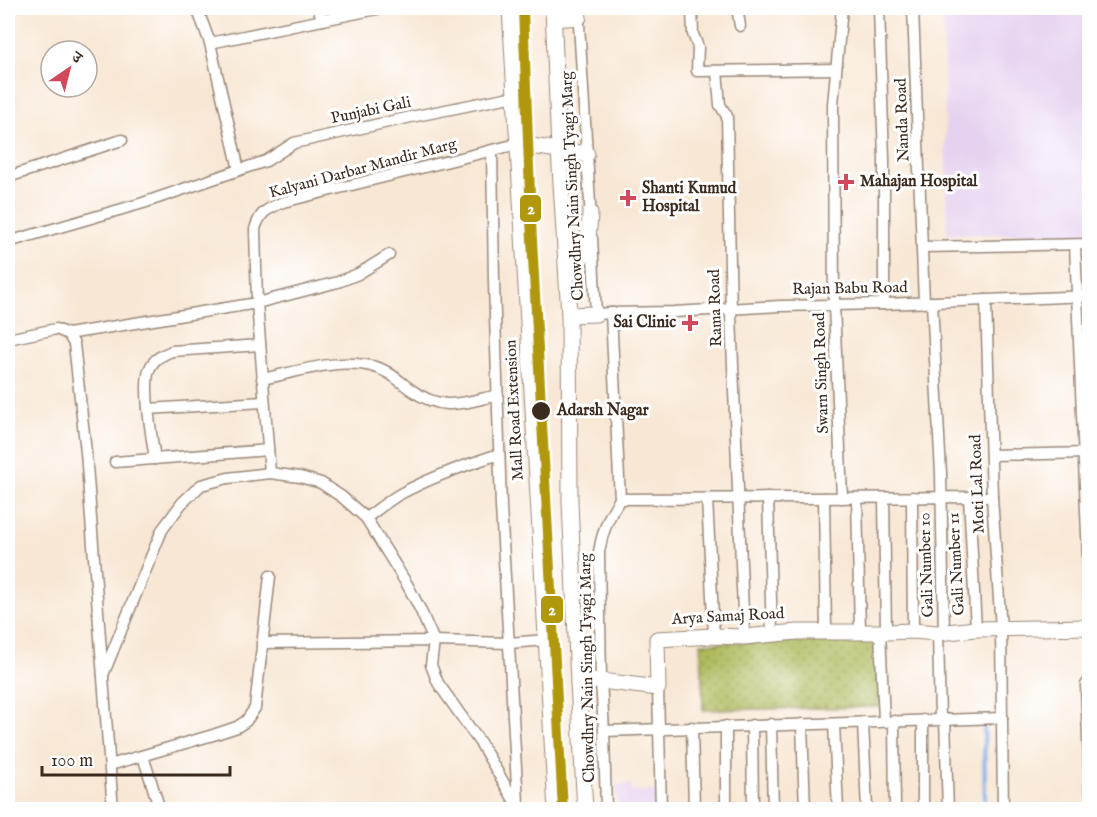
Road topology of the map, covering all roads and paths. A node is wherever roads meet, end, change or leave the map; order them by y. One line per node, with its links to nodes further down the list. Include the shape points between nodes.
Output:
1 (197, 8): 15 (street)
2 (318, 8): 13 (street)
3 (381, 8): 10 (street)
4 (510, 8): 18 (main road, Mall Road Extension)
5 (692, 8): 17 (street, via 697,71)
6 (737, 8): 14 (street)
7 (842, 8): 16 (street, Swarn Singh Road)
8 (879, 8): 38 (street)
9 (914, 8): 30 (street, Nanda Road)
10 (362, 10): 13 (street)
11 (578, 12): 12 (main road); 23 (street, Chowdhry Nain Singh Tyagi Marg)
12 (554, 13): 22 (main road)
13 (323, 20): 15 (street)
14 (740, 26)
15 (210, 43): 24 (street)
16 (836, 69): 17 (street); 39 (street, Swarn Singh Road)
17 (717, 71): 40 (street, Rama Road, via 720,105 727,116)
18 (515, 96): 20 (main road, Mall Road Extension); 24 (street, Punjabi Gali, via 294,143 266,161)
19 (122, 140): 25 (street)
20 (517, 144): 21 (street, Kalyani Darbar Mandir Marg); 22 (main road); 84 (main road, Mall Road Extension)
21 (492, 150): 37 (street, Kalyani Darbar Mandir Marg, via 268,208 255,229); 48 (street)
22 (559, 150): 23 (main road); 32 (main road)
23 (587, 154): 26 (street, Chowdhry Nain Singh Tyagi Marg)
24 (239, 170): 27 (street, Punjabi Gali)
25 (8, 177)
26 (590, 213): 32 (main road, via 589,238 576,267); 42 (street, Chowdhry Nain Singh Tyagi Marg)
27 (8, 242)
28 (1089, 244): 29 (street)
29 (1075, 245): 30 (street); 33 (street)
30 (922, 247): 36 (street, Nanda Road)
31 (389, 255): 37 (street, via 338,282)
32 (567, 276): 43 (main road)
33 (1078, 296): 34 (street, Rajan Babu Road); 35 (street, Rajan Babu Road); 52 (street)
34 (1089, 296)
35 (986, 300): 36 (street, Rajan Babu Road); 54 (street, Moti Lal Road)
36 (928, 302): 38 (street, Rajan Babu Road); 59 (street, Nanda Road)
37 (257, 303): 44 (street); 46 (street, Kalyani Darbar Mandir Marg)
38 (884, 304): 39 (street, Rajan Babu Road)
39 (834, 305): 40 (street, Rajan Babu Road); 64 (street, Swarn Singh Road)
40 (731, 309): 41 (street, Rajan Babu Road); 69 (street, Rama Road)
41 (611, 313): 42 (street, Chowdhry Nain Singh Tyagi Marg); 67 (street)
42 (596, 314): 43 (main road)
43 (569, 315): 91 (main road, via 570,502)
44 (68, 334): 45 (street, via 56,329); 88 (street, via 74,344 86,452)
45 (8, 339)
46 (260, 345): 47 (street, Kalyani Darbar Mandir Marg); 50 (street, via 172,351 159,356 149,368)
47 (262, 379): 48 (street, via 357,363 391,374 434,402 454,405); 49 (street, Kalyani Darbar Mandir Marg)
48 (498, 395): 53 (street)
49 (264, 402): 50 (street); 51 (street, Kalyani Darbar Mandir Marg)
50 (148, 409): 55 (street)
51 (268, 450): 55 (street); 57 (street, Kalyani Darbar Mandir Marg)
52 (1087, 453): 54 (street); 72 (street)
53 (499, 454): 70 (street, via 424,482); 87 (street)
54 (991, 455): 61 (street, Moti Lal Road)
55 (154, 459): 56 (street)
56 (115, 462)
57 (270, 473): 70 (street, via 321,483); 88 (street, via 201,485 182,503 162,530)
58 (912, 497): 59 (street); 66 (street); 76 (street)
59 (940, 497): 60 (street); 80 (street, Gali Number 10)
60 (969, 497): 61 (street); 74 (street, Gali Number 11)
61 (992, 497): 75 (street, Moti Lal Road)
62 (768, 498): 63 (street); 69 (street); 81 (street)
63 (824, 498): 64 (street); 77 (street)
64 (842, 498): 65 (street)
65 (857, 498): 66 (street); 78 (street)
66 (884, 498): 79 (street)
67 (620, 499): 68 (street); 90 (street, Chowdhry Nain Singh Tyagi Marg, via 602,534 600,552)
68 (707, 499): 69 (street); 82 (street)
69 (739, 499): 83 (street, Rama Road)
70 (366, 518): 85 (street, via 420,609)
71 (270, 576): 86 (street)
72 (1089, 607)
73 (1089, 627): 75 (main road, Arya Samaj Road)
74 (976, 629): 75 (main road, Arya Samaj Road); 80 (main road, Arya Samaj Road)
75 (1001, 629): 93 (street, Moti Lal Road)
76 (913, 631): 79 (main road, Arya Samaj Road); 80 (main road, Arya Samaj Road)
77 (826, 632): 78 (main road, Arya Samaj Road); 81 (main road, Arya Samaj Road)
78 (860, 632): 79 (main road, Arya Samaj Road)
79 (883, 632): 96 (street)
80 (941, 633): 94 (street, Gali Number 10)
81 (772, 635): 83 (main road, Arya Samaj Road)
82 (714, 636): 83 (main road, Arya Samaj Road); 92 (main road, Arya Samaj Road, via 657,639)
83 (744, 637)
84 (546, 640): 87 (street); 112 (main road, Mall Road Extension)
85 (434, 641): 86 (street); 87 (street); 109 (street, via 430,665 438,683 481,744)
86 (262, 643): 106 (street, via 255,708 246,722)
87 (509, 643): 109 (street)
88 (103, 675): 107 (street)
89 (1089, 679): 108 (street)
90 (601, 681): 91 (main road); 92 (main road); 105 (street, Chowdhry Nain Singh Tyagi Marg)
91 (578, 682): 113 (main road)
92 (658, 688): 104 (street, Arya Samaj Road)
93 (1002, 718): 94 (street); 126 (street, Moti Lal Road)
94 (943, 719): 95 (street); 125 (street, Gali Number 10)
95 (923, 720): 96 (street); 124 (street)
96 (889, 721): 97 (street); 123 (street)
97 (863, 722): 100 (street); 122 (street)
98 (771, 724): 99 (street); 101 (street); 119 (street)
99 (802, 724): 100 (street); 120 (street)
100 (834, 724): 121 (street)
101 (752, 725): 102 (street); 118 (street)
102 (726, 726): 103 (street); 117 (street)
103 (692, 727): 104 (street); 116 (street)
104 (658, 728): 105 (street); 115 (street, Arya Samaj Road)
105 (604, 730): 114 (street, Chowdhry Nain Singh Tyagi Marg)
106 (143, 756): 107 (street); 111 (street)
107 (110, 765): 110 (street)
108 (1089, 790)
109 (518, 808)
110 (113, 810)
111 (160, 810)
112 (555, 810)
113 (585, 810)
114 (606, 810)
115 (661, 810)
116 (694, 810)
117 (726, 810)
118 (753, 810)
119 (773, 810)
120 (805, 810)
121 (838, 810)
122 (867, 810)
123 (896, 810)
124 (923, 810)
125 (948, 810)
126 (1003, 810)

